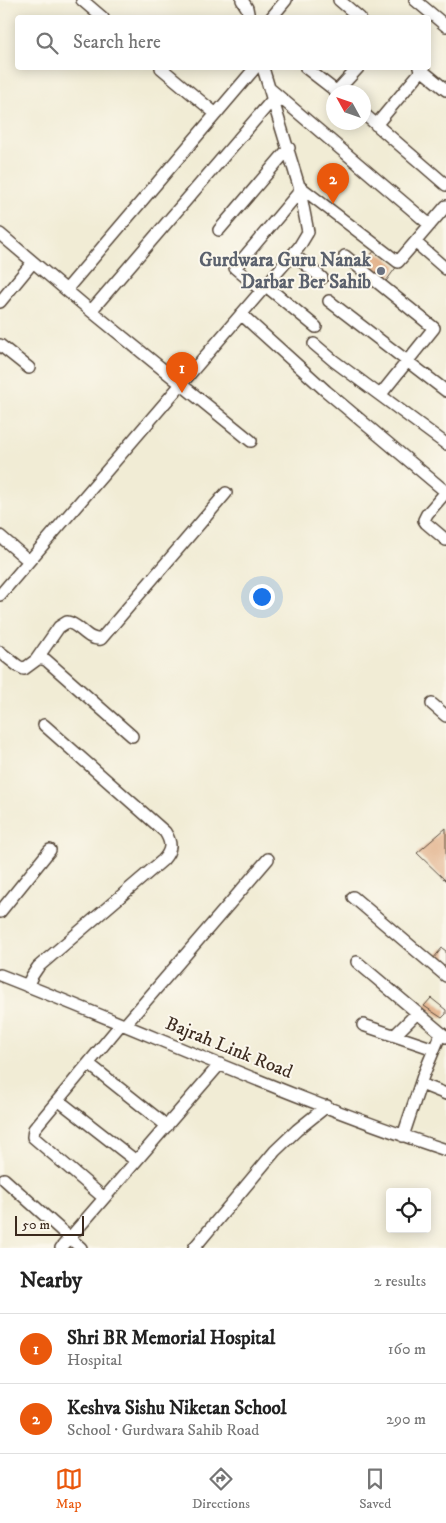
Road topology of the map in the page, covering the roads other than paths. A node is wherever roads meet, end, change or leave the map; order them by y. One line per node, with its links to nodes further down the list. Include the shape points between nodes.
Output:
1 (82, 0): 6 (street)
2 (242, 0): 7 (street)
3 (286, 0): 8 (street)
4 (339, 0): 9 (street)
5 (415, 0): 10 (street)
6 (100, 15)
7 (248, 15)
8 (274, 15)
9 (356, 15)
10 (446, 26)
11 (163, 70): 22 (street)
12 (253, 70): 22 (street)
13 (265, 70): 21 (street)
14 (309, 70): 18 (street)
15 (356, 70): 19 (street)
16 (419, 70): 24 (street)
17 (421, 70): 20 (street)
18 (328, 85)
19 (343, 85)
20 (446, 90)
21 (271, 94): 25 (street); 29 (street); 42 (street)
22 (216, 114): 39 (street)
23 (371, 120): 24 (street)
24 (376, 125): 26 (street)
25 (289, 148): 27 (street); 30 (street)
26 (446, 185)
27 (300, 189): 32 (street, via 398,262); 33 (street, via 308,232); 38 (street, via 235,268)
28 (446, 206): 29 (street)
29 (430, 225): 32 (street)
30 (219, 230)
31 (1, 236): 35 (street)
32 (415, 242): 36 (street)
33 (293, 254): 37 (street); 38 (street)
34 (345, 256): 47 (street, via 434,328)
35 (33, 262): 39 (street); 41 (street)
36 (446, 269)
37 (322, 278)
38 (263, 288): 43 (street); 44 (street)
39 (66, 290): 42 (street)
40 (329, 301): 47 (street)
41 (0, 302)
42 (91, 311): 49 (street)
43 (241, 314): 49 (street); 54 (street)
44 (316, 328)
45 (314, 344): 51 (street)
46 (0, 345): 48 (street)
47 (409, 361): 50 (street); 51 (street)
48 (29, 368)
49 (180, 384): 52 (street); 58 (street)
50 (446, 390)
51 (381, 394): 53 (street)
52 (251, 441)
53 (446, 444)
54 (446, 492): 57 (street, via 424,520)
55 (226, 493): 61 (street, via 101,639 90,638 67,622 59,627)
56 (0, 536): 58 (street)
57 (446, 540)
58 (29, 561): 59 (street)
59 (0, 595)
60 (0, 652): 61 (street, via 21,668 28,668)
61 (36, 660): 65 (street, via 42,658 50,663)
62 (432, 704): 63 (street)
63 (446, 716)
64 (44, 726): 73 (street, via 165,832 171,847 163,860 38,967)
65 (132, 736)
66 (50, 850): 69 (street)
67 (268, 859): 75 (street)
68 (353, 897): 71 (street)
69 (0, 912)
70 (358, 962): 74 (street)
71 (446, 976)
72 (1, 977): 73 (street, Bajrah Link Road)
73 (28, 986): 75 (street, Bajrah Link Road)
74 (417, 1013): 77 (street); 78 (street)
75 (123, 1025): 80 (street); 81 (street, Bajrah Link Road)
76 (363, 1025): 77 (street)
77 (395, 1035): 79 (street)
78 (444, 1035): 79 (street)
79 (434, 1049): 82 (street)
80 (89, 1064): 84 (street); 86 (street)
81 (220, 1064): 85 (street, Bajrah Link Road); 86 (street)
82 (421, 1084): 83 (street); 87 (street)
83 (446, 1094)
84 (58, 1100): 89 (street); 91 (street, via 34,1129 33,1137)
85 (327, 1106): 87 (street, Bajrah Link Road); 95 (street, via 275,1152)
86 (167, 1126): 89 (street)
87 (403, 1136): 88 (street, Bajrah Link Road)
88 (446, 1150)
89 (136, 1161): 91 (street)
90 (4, 1179): 92 (street)
91 (104, 1198): 92 (street)
92 (70, 1238): 93 (street); 94 (street)
93 (61, 1248)
94 (81, 1248)
95 (194, 1248)

